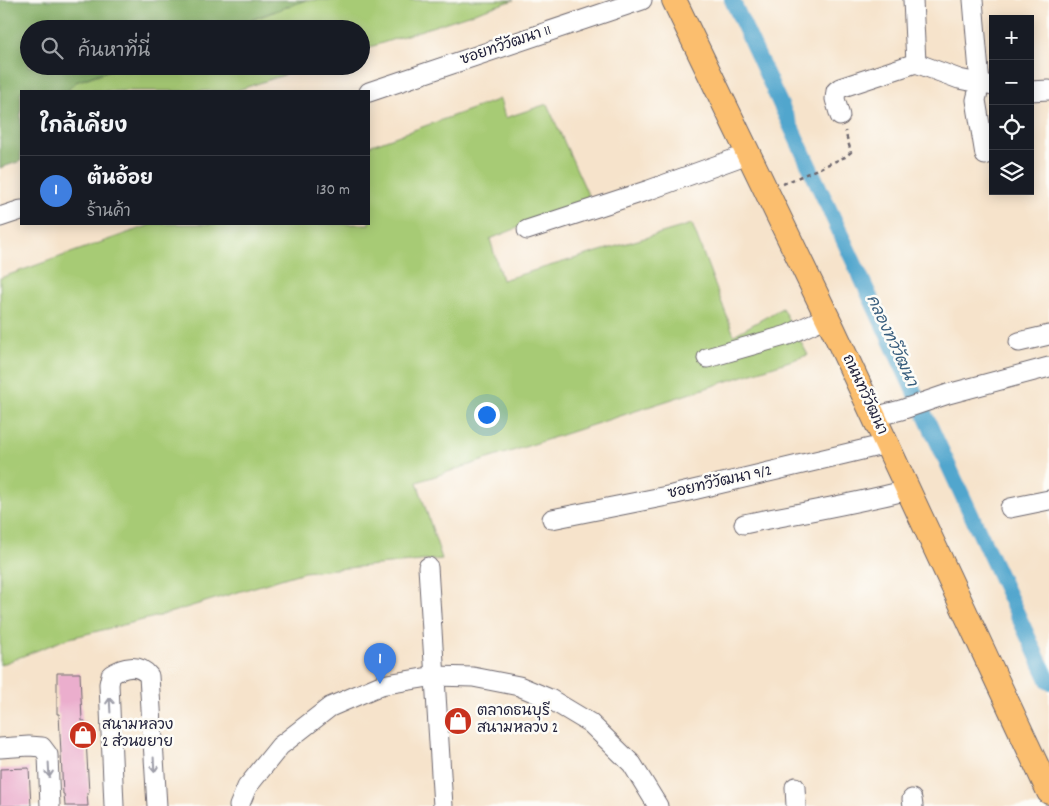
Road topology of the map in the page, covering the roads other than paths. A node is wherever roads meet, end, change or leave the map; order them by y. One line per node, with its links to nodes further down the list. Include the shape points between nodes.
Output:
1 (642, 0): 9 (street, ซอยทวีวัฒนา 11)
2 (674, 0): 11 (main road, ถนนทวีวัฒนา)
3 (913, 0): 5 (street)
4 (973, 0): 6 (street)
5 (916, 63): 6 (street, via 959,79); 10 (street, via 840,88 834,94)
6 (987, 85): 12 (street, via 976,100)
7 (1049, 90): 8 (street)
8 (1034, 91)
9 (370, 92)
10 (840, 116)
11 (748, 154): 15 (street); 16 (main road, ถนนทวีวัฒนา)
12 (985, 155)
13 (20, 210): 14 (street)
14 (0, 217)
15 (527, 230)
16 (827, 318): 19 (street, via 788,335); 21 (main road, ถนนทวีวัฒนา)
17 (1049, 335): 18 (street)
18 (1019, 342)
19 (707, 358)
20 (1049, 367): 21 (street)
21 (874, 417): 22 (main road, ถนนทวีวัฒนา)
22 (887, 444): 23 (main road, ถนนทวีวัฒนา); 26 (street, ซอยทวีวัฒนา 9/2, via 672,495)
23 (908, 490): 27 (street, via 858,503); 31 (main road, ถนนทวีวัฒนา)
24 (1049, 500): 25 (street)
25 (1010, 508)
26 (552, 519)
27 (744, 524)
28 (428, 567): 29 (street)
29 (435, 676): 35 (street, via 381,685 330,707 280,746 247,787); 36 (street); 37 (street, via 473,676 519,686 550,699 590,723 632,764)
30 (0, 748): 32 (street, one-way to 32, via 42,747 48,755)
31 (1049, 792)
32 (50, 806)
33 (114, 806): 34 (street, one-way to 34, via 110,675 136,668 149,676)
34 (157, 806)
35 (239, 806)
36 (443, 806)
37 (658, 806)

